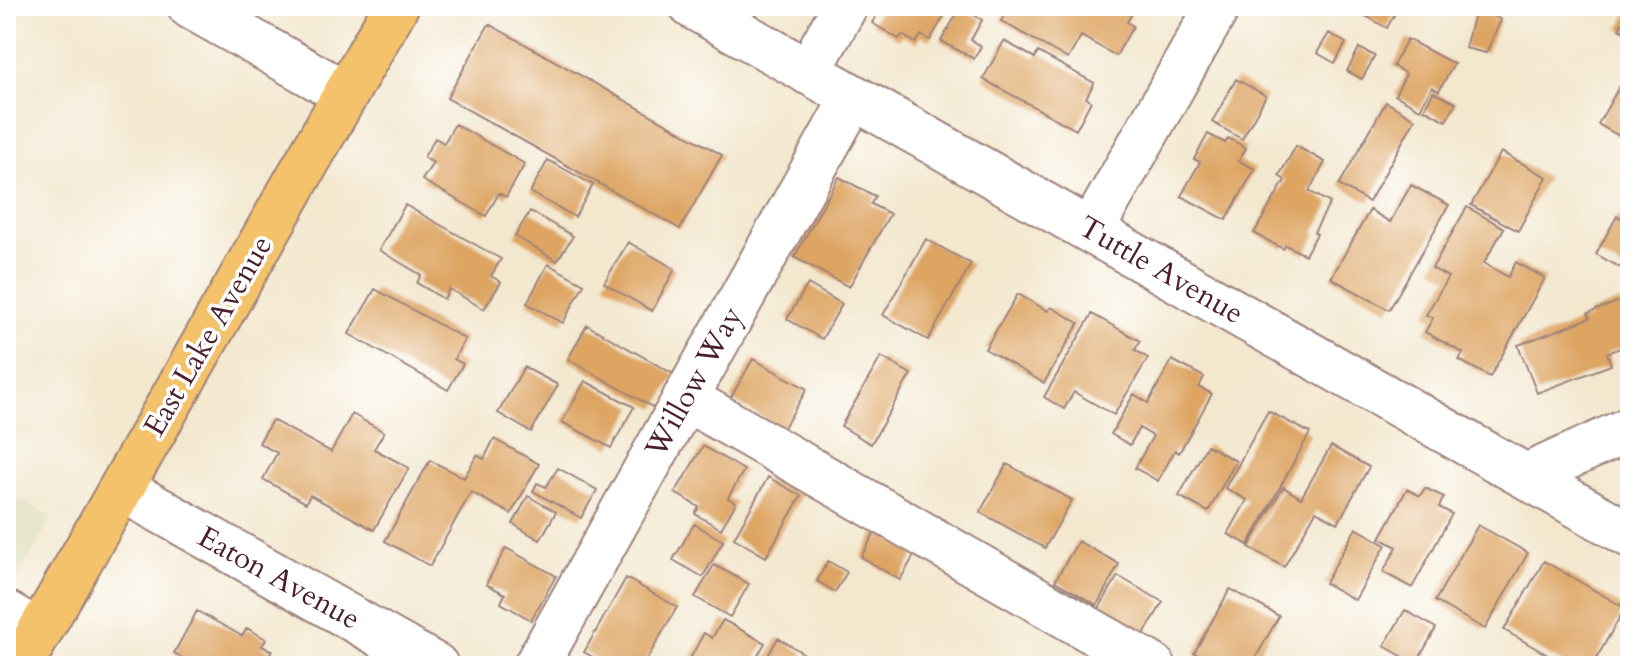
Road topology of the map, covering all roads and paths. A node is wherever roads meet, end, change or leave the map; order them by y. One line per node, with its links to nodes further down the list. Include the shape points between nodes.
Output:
1 (190, 6): 7 (street)
2 (396, 6): 7 (main road, East Lake Avenue)
3 (692, 6): 6 (street, Tuttle Avenue)
4 (845, 6): 6 (street)
5 (1218, 6): 9 (street)
6 (808, 72): 8 (street, Tuttle Avenue)
7 (346, 94): 13 (main road, East Lake Avenue)
8 (853, 98): 9 (street, Tuttle Avenue); 10 (street, Willow Way)
9 (1091, 231): 12 (street, Tuttle Avenue)
10 (685, 398): 17 (street, Willow Way); 18 (street)
11 (1630, 429): 12 (street)
12 (1526, 476): 14 (street, Tuttle Avenue)
13 (122, 489): 15 (main road, East Lake Avenue); 16 (street, Eaton Avenue)
14 (1630, 535)
15 (22, 637)
16 (436, 666)
17 (536, 666)
18 (1153, 666)

